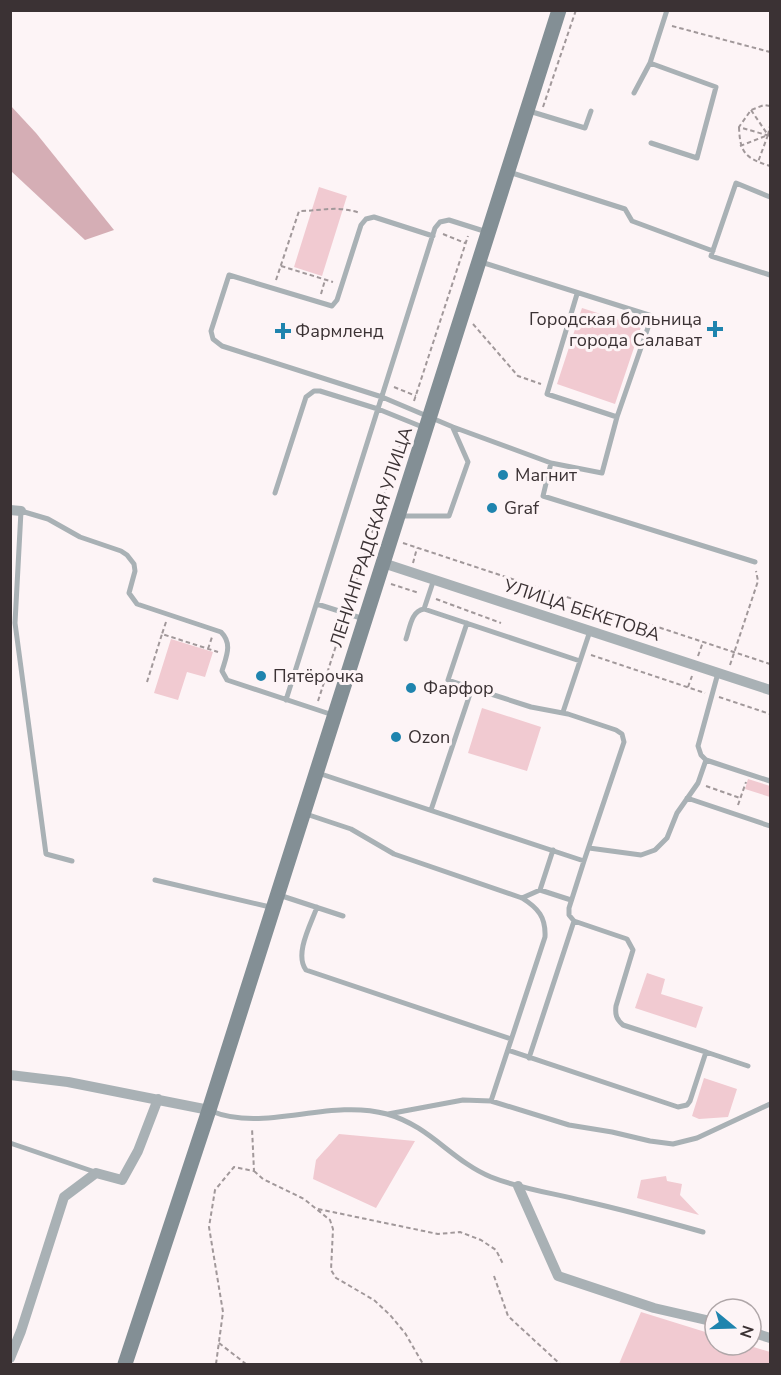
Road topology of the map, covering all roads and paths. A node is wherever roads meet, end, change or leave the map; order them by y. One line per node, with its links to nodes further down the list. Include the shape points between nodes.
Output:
1 (559, 10): 9 (street, ЛЕНИНГРАДСКАЯ УЛИЦА)
2 (667, 10): 5 (lane)
3 (674, 18): 4 (path, via 671,26)
4 (771, 52)
5 (650, 63): 6 (lane); 14 (lane, via 716,87 697,158)
6 (634, 93)
7 (771, 106): 8 (path)
8 (751, 110): 12 (path); 13 (path)
9 (527, 111): 10 (lane, via 585,128); 18 (street, ЛЕНИНГРАДСКАЯ УЛИЦА)
10 (591, 111)
11 (771, 126): 13 (path)
12 (739, 127): 13 (path); 15 (path)
13 (769, 136): 15 (path); 16 (path)
14 (651, 143)
15 (740, 146): 16 (path)
16 (758, 162): 17 (path)
17 (771, 166)
18 (508, 171): 22 (street, ЛЕНИНГРАДСКАЯ УЛИЦА); 25 (lane, via 625,209 632,222)
19 (771, 197): 25 (lane, via 736,183)
20 (366, 219): 23 (lane); 27 (path, via 342,208 300,210); 30 (lane)
21 (470, 227): 22 (lane); 23 (lane, via 446,220 437,225); 24 (path)
22 (488, 233): 26 (street, ЛЕНИНГРАДСКАЯ УЛИЦА)
23 (434, 234): 24 (path); 35 (lane)
24 (465, 243): 37 (path)
25 (713, 251): 28 (lane, via 711,256)
26 (479, 262): 32 (lane); 43 (street, ЛЕНИНГРАДСКАЯ УЛИЦА)
27 (281, 266): 29 (path); 31 (path)
28 (771, 274)
29 (325, 280): 30 (path); 33 (path)
30 (342, 285): 33 (lane, via 335,304)
31 (274, 289): 33 (lane); 38 (lane, via 229,274 211,331 213,339 222,346)
32 (577, 294): 36 (lane); 41 (lane, via 652,316)
33 (318, 303)
34 (473, 324): 36 (path, via 518,376)
35 (386, 384): 37 (path); 38 (lane)
36 (549, 387): 41 (lane, via 547,394)
37 (416, 396): 40 (path)
38 (382, 397): 39 (lane); 40 (lane)
39 (378, 409): 42 (lane); 46 (lane, via 320,391 310,393); 53 (lane)
40 (412, 409): 43 (lane)
41 (617, 417): 45 (lane, via 602,473)
42 (408, 421): 43 (lane); 56 (path)
43 (428, 423): 44 (lane); 48 (street, ЛЕНИНГРАДСКАЯ УЛИЦА)
44 (453, 427): 45 (lane); 48 (lane, via 468,462 449,516)
45 (551, 463): 50 (lane, via 543,496)
46 (275, 493)
47 (16, 511): 57 (lane, via 48,519 80,537 127,555 135,571 129,587 131,598 137,604); 92 (lane, via 15,623 46,854)
48 (398, 516): 49 (street, ЛЕНИНГРАДСКАЯ УЛИЦА)
49 (391, 539): 51 (street, ЛЕНИНГРАДСКАЯ УЛИЦА); 65 (path)
50 (754, 562): 65 (path, via 758,581)
51 (383, 563): 52 (street, УЛИЦА БЕКЕТОВА); 58 (street, ЛЕНИНГРАДСКАЯ УЛИЦА)
52 (434, 579): 54 (lane); 61 (street, УЛИЦА БЕКЕТОВА)
53 (317, 604): 56 (lane); 74 (lane)
54 (424, 609): 59 (lane); 63 (lane, via 415,614)
55 (477, 612): 60 (path)
56 (346, 613): 58 (lane); 75 (path)
57 (169, 614): 62 (path); 66 (lane, via 221,632 227,639)
58 (365, 620): 78 (street, ЛЕНИНГРАДСКАЯ УЛИЦА)
59 (467, 623): 67 (lane); 71 (lane, via 448,680)
60 (501, 623)
61 (591, 630): 64 (lane); 69 (street, УЛИЦА БЕКЕТОВА)
62 (162, 634): 66 (path); 70 (path)
63 (406, 639)
64 (583, 652): 67 (lane); 73 (path)
65 (734, 652): 68 (path); 69 (path)
66 (227, 655): 74 (lane, via 222,671 226,680)
67 (580, 661): 76 (lane)
68 (771, 664)
69 (722, 674): 72 (street, УЛИЦА БЕКЕТОВА); 73 (lane)
70 (147, 682)
71 (472, 688): 76 (lane, via 531,707); 86 (lane)
72 (771, 690)
73 (711, 695): 77 (path); 79 (lane, via 698,746)
74 (286, 700): 75 (lane)
75 (315, 709): 78 (lane)
76 (563, 712): 90 (lane, via 616,730 624,742)
77 (771, 714)
78 (335, 715): 80 (street, ЛЕНИНГРАДСКАЯ УЛИЦА)
79 (706, 760): 81 (lane); 83 (lane)
80 (317, 772): 86 (lane); 87 (street, ЛЕНИНГРАДСКАЯ УЛИЦА)
81 (748, 774): 82 (lane); 85 (path)
82 (771, 781)
83 (698, 783): 84 (lane); 85 (path)
84 (687, 798): 88 (lane); 90 (lane, via 668,838 655,850 632,855)
85 (740, 798): 88 (path)
86 (431, 810): 91 (lane)
87 (304, 813): 96 (lane, via 351,829 394,854); 98 (street, ЛЕНИНГРАДСКАЯ УЛИЦА)
88 (735, 814): 89 (lane)
89 (771, 826)
90 (589, 848): 93 (lane)
91 (553, 850): 93 (lane); 95 (lane)
92 (72, 861)
93 (584, 861): 97 (lane)
94 (155, 880): 98 (lane)
95 (540, 890): 96 (lane); 97 (lane)
96 (522, 898): 102 (lane, via 540,911 545,937)
97 (571, 900): 101 (lane, via 569,912)
98 (276, 901): 99 (lane); 111 (street, ЛЕНИНГРАДСКАЯ УЛИЦА)
99 (317, 907): 100 (lane); 102 (lane, via 302,952 306,970)
100 (343, 916)
101 (574, 921): 104 (lane, via 627,939 633,945 615,1013 623,1025); 105 (lane)
102 (511, 1039): 103 (lane)
103 (508, 1050): 105 (lane); 109 (lane)
104 (706, 1052): 105 (lane, via 690,1101 678,1107); 106 (lane)
105 (529, 1058)
106 (748, 1066)
107 (10, 1075): 108 (street)
108 (158, 1099): 111 (street); 116 (street, via 122,1180)
109 (491, 1101): 110 (lane, via 569,1125 665,1144 697,1138); 112 (lane, via 464,1100)
110 (771, 1104)
111 (209, 1110): 113 (lane, via 231,1118); 125 (street, ЛЕНИНГРАДСКАЯ УЛИЦА)
112 (387, 1114): 113 (lane, via 340,1109); 117 (lane, via 420,1128 476,1170)
113 (252, 1119): 115 (path)
114 (10, 1143): 116 (lane)
115 (254, 1170): 118 (path); 123 (path, via 234,1167 215,1190 209,1227 223,1312)
116 (96, 1173): 124 (street, via 64,1197)
117 (518, 1186): 119 (lane); 122 (street, via 558,1276 654,1308)
118 (315, 1208): 120 (path, via 438,1234 459,1232 496,1250); 128 (path, via 330,1220 333,1229 331,1270 336,1278 374,1300 390,1315)
119 (703, 1232)
120 (503, 1264)
121 (494, 1276): 129 (path, via 508,1316)
122 (703, 1319)
123 (219, 1342): 126 (path); 127 (path)
124 (10, 1358)
125 (125, 1365)
126 (216, 1365)
127 (246, 1365)
128 (423, 1365)
129 (560, 1365)

